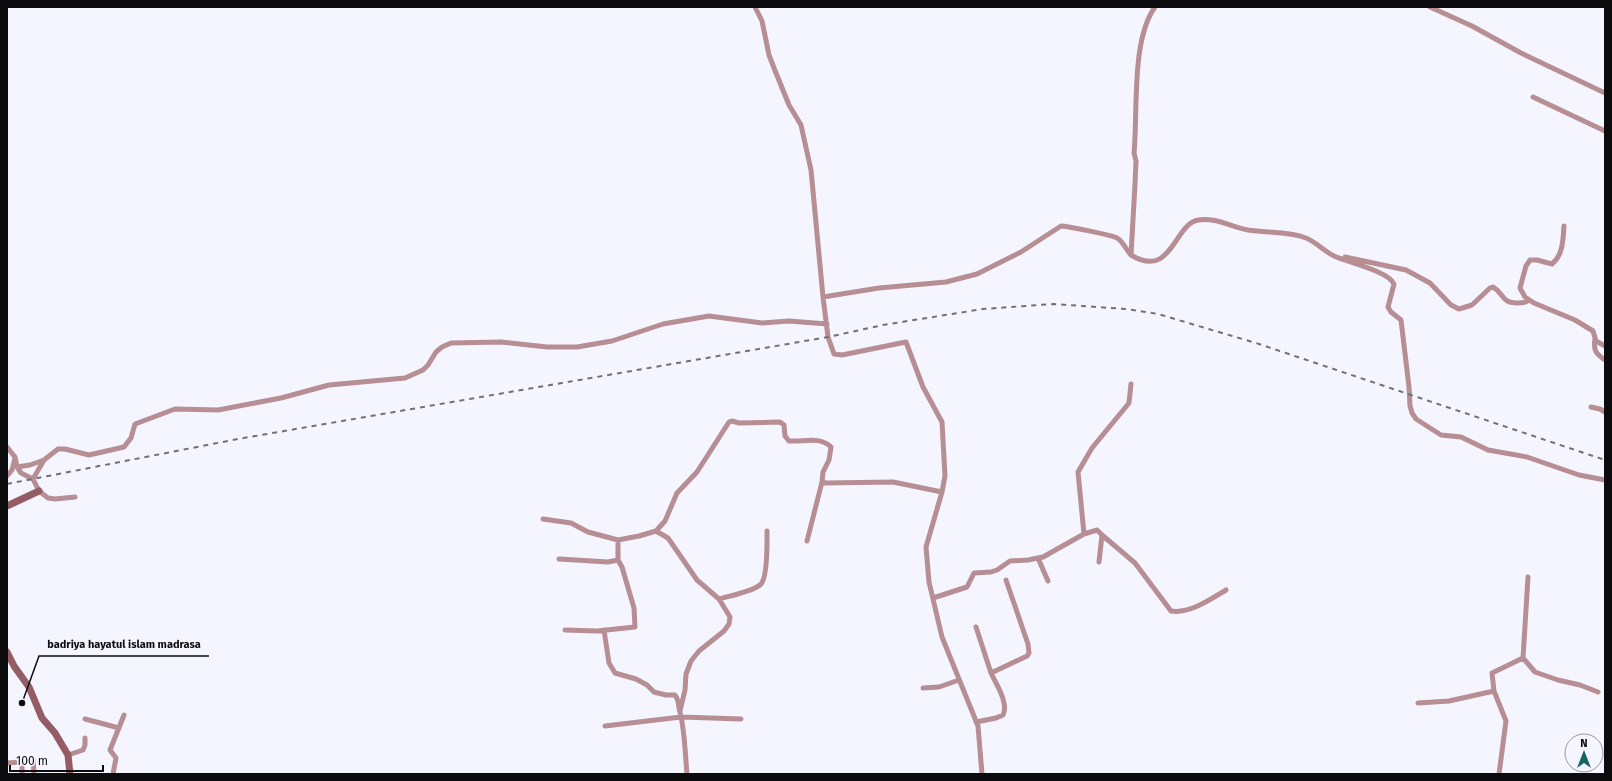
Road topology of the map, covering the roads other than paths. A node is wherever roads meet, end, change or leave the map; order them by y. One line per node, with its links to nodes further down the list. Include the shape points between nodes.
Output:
1 (755, 7): 12 (street, via 762,21 774,68 789,105 801,125 810,170)
2 (1155, 7): 8 (street, via 1145,25 1139,59)
3 (1430, 7): 4 (street)
4 (1605, 93)
5 (1532, 97): 6 (street)
6 (1605, 131)
7 (1564, 226): 13 (street, via 1563,244 1558,259 1552,264 1530,260 1526,266 1520,288)
8 (1131, 255): 9 (street, via 1147,261 1161,258 1196,220 1216,221 1247,230 1306,238); 12 (street, via 1117,238 1061,226 1021,252 977,274 946,282 879,288)
9 (1332, 255): 10 (street); 11 (street)
10 (1339, 258): 11 (street); 27 (street, via 1378,272 1393,281 1388,307 1401,320 1410,406 1416,419 1441,435 1461,437 1488,450 1528,457 1579,475)
11 (1347, 258): 13 (street, via 1406,270 1430,283 1459,309 1472,306 1493,287 1506,302 1524,303)
12 (823, 297): 14 (street)
13 (1529, 300): 15 (street, via 1585,326 1593,331)
14 (827, 324): 23 (street, via 789,321 762,323 709,316 663,324 612,341 577,347 501,342 451,343 442,347 423,370 405,378 329,385 281,398 218,410 175,409 135,424 131,438 124,447 88,455 58,449); 30 (street, via 830,346 837,355 906,342 923,387 942,422 945,476)
15 (1595, 339): 16 (street); 17 (street, via 1594,349)
16 (1605, 346)
17 (1605, 360)
18 (1131, 384): 36 (street, via 1129,403 1092,448 1078,472)
19 (1591, 407): 20 (street)
20 (1605, 412)
21 (7, 448): 22 (street)
22 (15, 457): 24 (street); 25 (street, via 12,470)
23 (44, 460): 24 (street); 26 (street)
24 (17, 467): 26 (street, via 21,473)
25 (7, 476)
26 (33, 479): 29 (street)
27 (1605, 480)
28 (822, 482): 30 (street, via 893,482); 35 (street, via 831,447 826,442 789,440 785,436 784,424 780,422 732,421 697,472 677,493 665,521); 39 (street)
29 (39, 491): 31 (street, via 48,498); 32 (main road)
30 (942, 492): 48 (street, via 926,547)
31 (75, 497)
32 (7, 506)
33 (543, 519): 38 (street, via 570,523 588,532)
34 (767, 530): 49 (street, via 767,555 761,584)
35 (656, 531): 38 (street); 49 (street, via 668,538 697,580)
36 (1084, 534): 37 (street, via 1097,530); 41 (street, via 1054,552)
37 (1102, 535): 43 (street); 47 (street, via 1135,562 1171,611 1179,612 1203,604)
38 (618, 540): 42 (street)
39 (806, 541)
40 (559, 558): 42 (street, via 608,562)
41 (1038, 558): 46 (street); 48 (street, via 1010,561 991,572 974,573 967,587)
42 (618, 560): 52 (street, via 634,608 635,627)
43 (1099, 562)
44 (1528, 577): 54 (street)
45 (1006, 580): 55 (street, via 1029,653)
46 (1048, 581)
47 (1226, 590)
48 (933, 598): 56 (street, via 942,637)
49 (719, 599): 61 (street, via 730,617 729,624 691,661 686,674)
50 (976, 628): 55 (street)
51 (565, 630): 52 (street)
52 (604, 630): 61 (street, via 609,663 615,673 636,679 654,692 674,695 678,699)
53 (7, 652): 70 (main road, via 29,686 42,718 55,733)
54 (1524, 658): 58 (street, via 1492,673); 59 (street, via 1535,672)
55 (991, 673): 66 (street, via 1005,711 996,718)
56 (959, 680): 57 (street); 66 (street)
57 (923, 688)
58 (1494, 691): 60 (street, via 1450,701); 79 (street, via 1506,721)
59 (1598, 692)
60 (1418, 703)
61 (680, 711): 63 (street)
62 (124, 715): 68 (street)
63 (682, 717): 65 (street); 67 (street); 77 (street)
64 (85, 718): 68 (street)
65 (741, 719)
66 (976, 722): 78 (street)
67 (605, 726)
68 (118, 728): 76 (street, via 110,750 116,758)
69 (85, 738): 70 (street, via 83,750)
70 (68, 756): 75 (main road)
71 (20, 762): 72 (street); 73 (street); 74 (street, via 22,759 33,759)
72 (7, 763)
73 (22, 774)
74 (34, 774)
75 (70, 774)
76 (113, 774)
77 (687, 774)
78 (982, 774)
79 (1499, 774)

